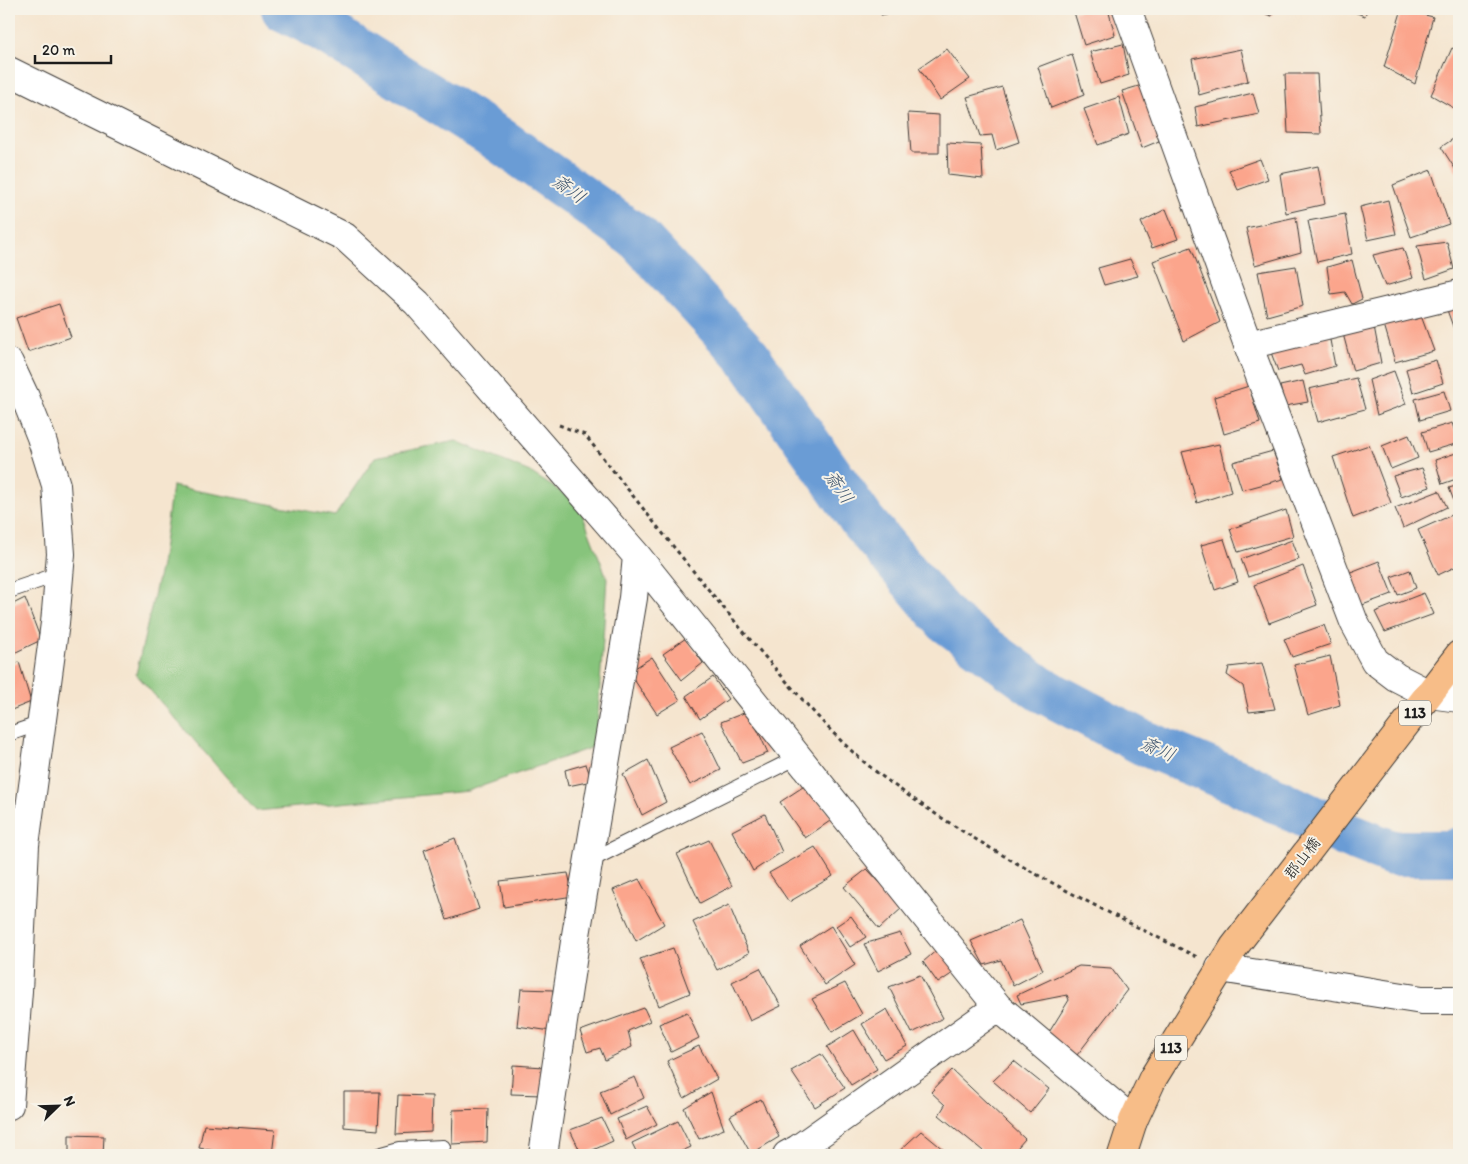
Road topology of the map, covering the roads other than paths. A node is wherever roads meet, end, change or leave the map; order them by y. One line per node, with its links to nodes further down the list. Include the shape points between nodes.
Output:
1 (1127, 9): 4 (street)
2 (9, 72): 6 (street, via 345,237 417,303)
3 (1459, 294): 4 (street)
4 (1248, 345): 10 (street, via 1354,622 1375,661 1396,677)
5 (9, 363): 7 (street, via 41,437 56,485 61,554)
6 (637, 556): 14 (street); 15 (street, via 633,598)
7 (59, 574): 8 (lane); 12 (street)
8 (9, 591)
9 (1459, 655): 10 (highway, 113)
10 (1429, 694): 11 (street); 16 (highway, 郡山橋 / 113)
11 (1459, 698)
12 (41, 723): 13 (lane); 17 (street, via 25,845)
13 (9, 734)
14 (798, 757): 15 (lane); 19 (street)
15 (589, 861): 24 (street)
16 (1227, 958): 18 (street, via 1422,1000); 21 (highway, 113, via 1153,1078)
17 (13, 992): 20 (street)
18 (1459, 1000)
19 (998, 1008): 21 (street); 25 (street)
20 (9, 1105)
21 (1133, 1121): 26 (highway, 113)
22 (443, 1147): 23 (lane, via 400,1149)
23 (379, 1155)
24 (543, 1155)
25 (787, 1155)
26 (1122, 1155)

